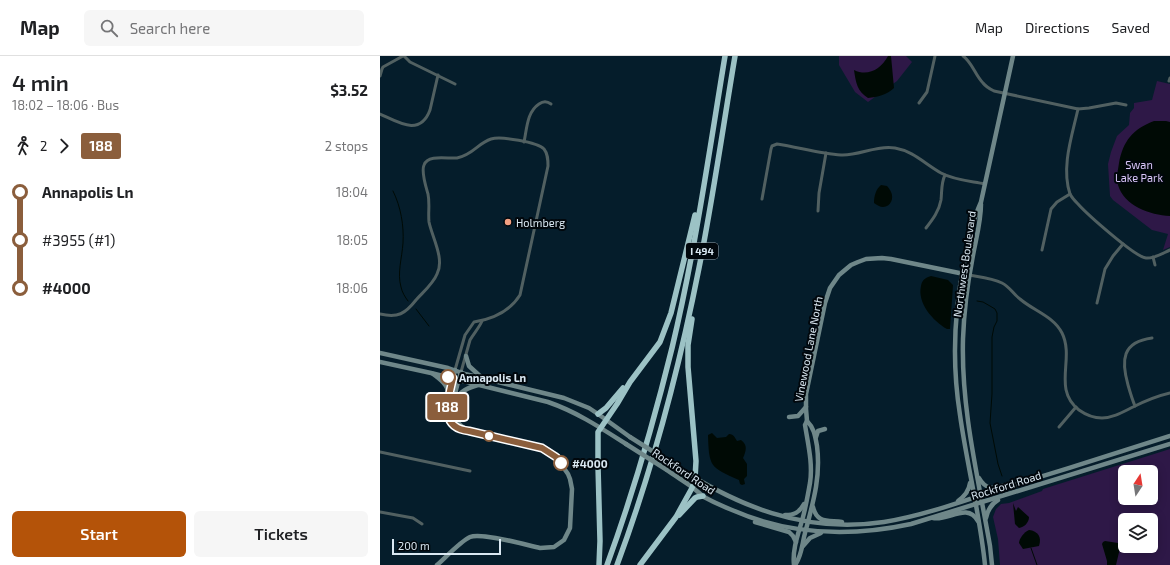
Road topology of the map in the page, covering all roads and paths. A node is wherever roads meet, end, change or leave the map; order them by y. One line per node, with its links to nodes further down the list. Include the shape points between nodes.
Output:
1 (403, 56): 7 (street, via 383,67); 8 (street)
2 (725, 56): 23 (highway, I 494)
3 (735, 56): 33 (highway, I 494)
4 (935, 56): 11 (street, via 927,92)
5 (963, 56): 10 (street, via 985,86)
6 (1013, 56): 10 (main road, Northwest Boulevard)
7 (380, 76)
8 (438, 76): 9 (street); 15 (street, via 428,116 421,123 407,126)
9 (455, 84)
10 (1005, 94): 14 (street); 19 (main road, Northwest Boulevard)
11 (919, 103)
12 (551, 104): 16 (street, via 542,102 533,109)
13 (1126, 106): 14 (street, via 1116,103)
14 (1078, 109): 20 (street, via 1067,172)
15 (380, 114)
16 (524, 142): 35 (street, via 494,138 464,156 429,159 424,164 429,222 440,263 437,275 411,307 401,314); 36 (street, via 540,146 546,152 548,162 520,295 507,310)
17 (826, 153): 18 (street, via 849,155 894,148 911,153); 21 (street, via 774,145 771,149); 24 (street)
18 (945, 175): 19 (street); 25 (street, via 937,211)
19 (985, 184): 22 (main road, Northwest Boulevard)
20 (1070, 194): 26 (street); 27 (street, via 1051,209)
21 (762, 199)
22 (981, 202): 31 (main road, Northwest Boulevard); 32 (main road, Northwest Boulevard, via 981,215)
23 (700, 204): 47 (highway, via 695,212 676,293 660,342); 100 (highway, I 494, via 687,277 656,412)
24 (818, 211)
25 (926, 228)
26 (1123, 244): 29 (street, via 1142,257); 34 (street, via 1105,269)
27 (1042, 250)
28 (1170, 250): 29 (street)
29 (1153, 257): 30 (street)
30 (1155, 265)
31 (962, 274): 32 (main road); 53 (main road, Vinewood Lane North, via 882,258 866,259 851,265 839,275 827,295 806,394); 68 (main road, Northwest Boulevard, via 956,364 960,414)
32 (969, 275): 54 (street, via 1002,283 1020,300 1057,326 1066,347 1066,393); 69 (main road, Northwest Boulevard, via 964,322 964,372 968,422)
33 (696, 281): 70 (highway, via 688,358 696,461); 101 (highway, I 494, via 652,460)
34 (1097, 303)
35 (380, 314)
36 (482, 321): 39 (street, via 470,340); 41 (street, via 474,322 465,335)
37 (1152, 338): 52 (street, via 1142,339 1134,344 1124,359)
38 (380, 353): 41 (main road, Rockford Road)
39 (466, 356): 42 (street); 44 (main road, via 469,366)
40 (380, 362): 43 (main road, Rockford Road)
41 (454, 370): 42 (main road, Rockford Road); 45 (main road)
42 (460, 372): 44 (main road, Rockford Road); 46 (main road)
43 (431, 373): 45 (main road, Rockford Road); 50 (main road, via 444,384)
44 (481, 377): 55 (main road, Rockford Road, via 564,398)
45 (453, 378): 46 (main road, Rockford Road); 50 (main road)
46 (459, 380): 48 (main road, Rockford Road); 51 (main road)
47 (630, 382): 55 (highway); 57 (highway)
48 (480, 385): 51 (main road, via 463,390); 60 (main road, Rockford Road, via 558,406)
49 (1170, 393): 52 (street)
50 (449, 398): 62 (main road, via 448,418 460,430)
51 (454, 403): 62 (main road, via 456,420)
52 (1135, 406): 54 (street, via 1117,415 1102,418 1087,415)
53 (806, 407): 56 (main road, via 798,416); 58 (main road, Vinewood Lane North)
54 (1076, 407): 59 (street)
55 (598, 414): 57 (main road, Rockford Road)
56 (788, 417)
57 (606, 420): 60 (highway); 70 (main road, Rockford Road, bridge)
58 (807, 420): 64 (main road, Vinewood Lane North, via 813,426); 77 (main road, Vinewood Lane North, via 805,425 810,453)
59 (1059, 427)
60 (600, 428): 72 (main road, Rockford Road, bridge); 99 (highway, via 597,439)
61 (825, 429): 64 (main road, via 818,431)
62 (469, 431): 98 (main road, via 542,448 556,457 572,484 570,528 564,540 554,547 547,548 472,536)
63 (1170, 436): 71 (main road, Rockford Road)
64 (815, 438): 79 (main road, Vinewood Lane North, via 818,470)
65 (1170, 444): 75 (main road, Rockford Road)
66 (380, 452): 67 (street)
67 (470, 471)
68 (970, 475): 76 (main road, Northwest Boulevard); 80 (main road, via 968,492)
69 (978, 476): 71 (main road, via 983,484 990,488); 73 (main road, Northwest Boulevard)
70 (695, 479): 72 (highway); 84 (main road, Rockford Road, via 732,499)
71 (1020, 483): 73 (main road, Rockford Road)
72 (692, 488): 74 (main road, Rockford Road); 85 (highway)
73 (981, 495): 76 (main road, Rockford Road); 78 (main road, Northwest Boulevard)
74 (703, 496): 83 (main road, Rockford Road); 85 (highway, via 695,498)
75 (1004, 496): 78 (main road, Rockford Road); 88 (main road, via 991,506)
76 (974, 498): 80 (main road, Rockford Road); 81 (main road, Northwest Boulevard)
77 (807, 499): 84 (main road, via 797,513); 87 (main road, Vinewood Lane North)
78 (982, 502): 81 (main road, Rockford Road); 88 (main road, Northwest Boulevard)
79 (813, 503): 89 (main road, Vinewood Lane North); 92 (main road, via 820,518)
80 (951, 504): 92 (main road, Rockford Road, via 878,523)
81 (975, 504): 86 (main road, Rockford Road); 90 (main road, Northwest Boulevard)
82 (380, 512): 91 (street, via 413,518)
83 (736, 512): 93 (main road, Rockford Road); 96 (main road, via 741,517 789,532)
84 (773, 514): 87 (main road, Rockford Road)
85 (676, 518): 102 (highway)
86 (932, 518): 90 (main road, via 938,519 966,512 974,516); 95 (main road, Rockford Road, via 883,530)
87 (802, 521): 89 (main road, Rockford Road); 93 (main road, Vinewood Lane North)
88 (986, 521): 105 (main road, Northwest Boulevard)
89 (808, 522): 92 (main road, Rockford Road); 94 (main road, Vinewood Lane North)
90 (979, 523): 104 (main road, Northwest Boulevard)
91 (422, 524)
92 (848, 525)
93 (799, 529): 94 (main road, Rockford Road); 96 (main road, Vinewood Lane North)
94 (806, 530): 95 (main road, Rockford Road); 97 (main road, Vinewood Lane North)
95 (824, 532): 97 (main road, via 810,538)
96 (796, 544): 103 (main road, Vinewood Lane North)
97 (802, 547): 103 (main road, Vinewood Lane North, via 799,560)
98 (437, 565)
99 (599, 565)
100 (607, 565)
101 (617, 565)
102 (640, 565)
103 (794, 565)
104 (985, 565)
105 (992, 565)

